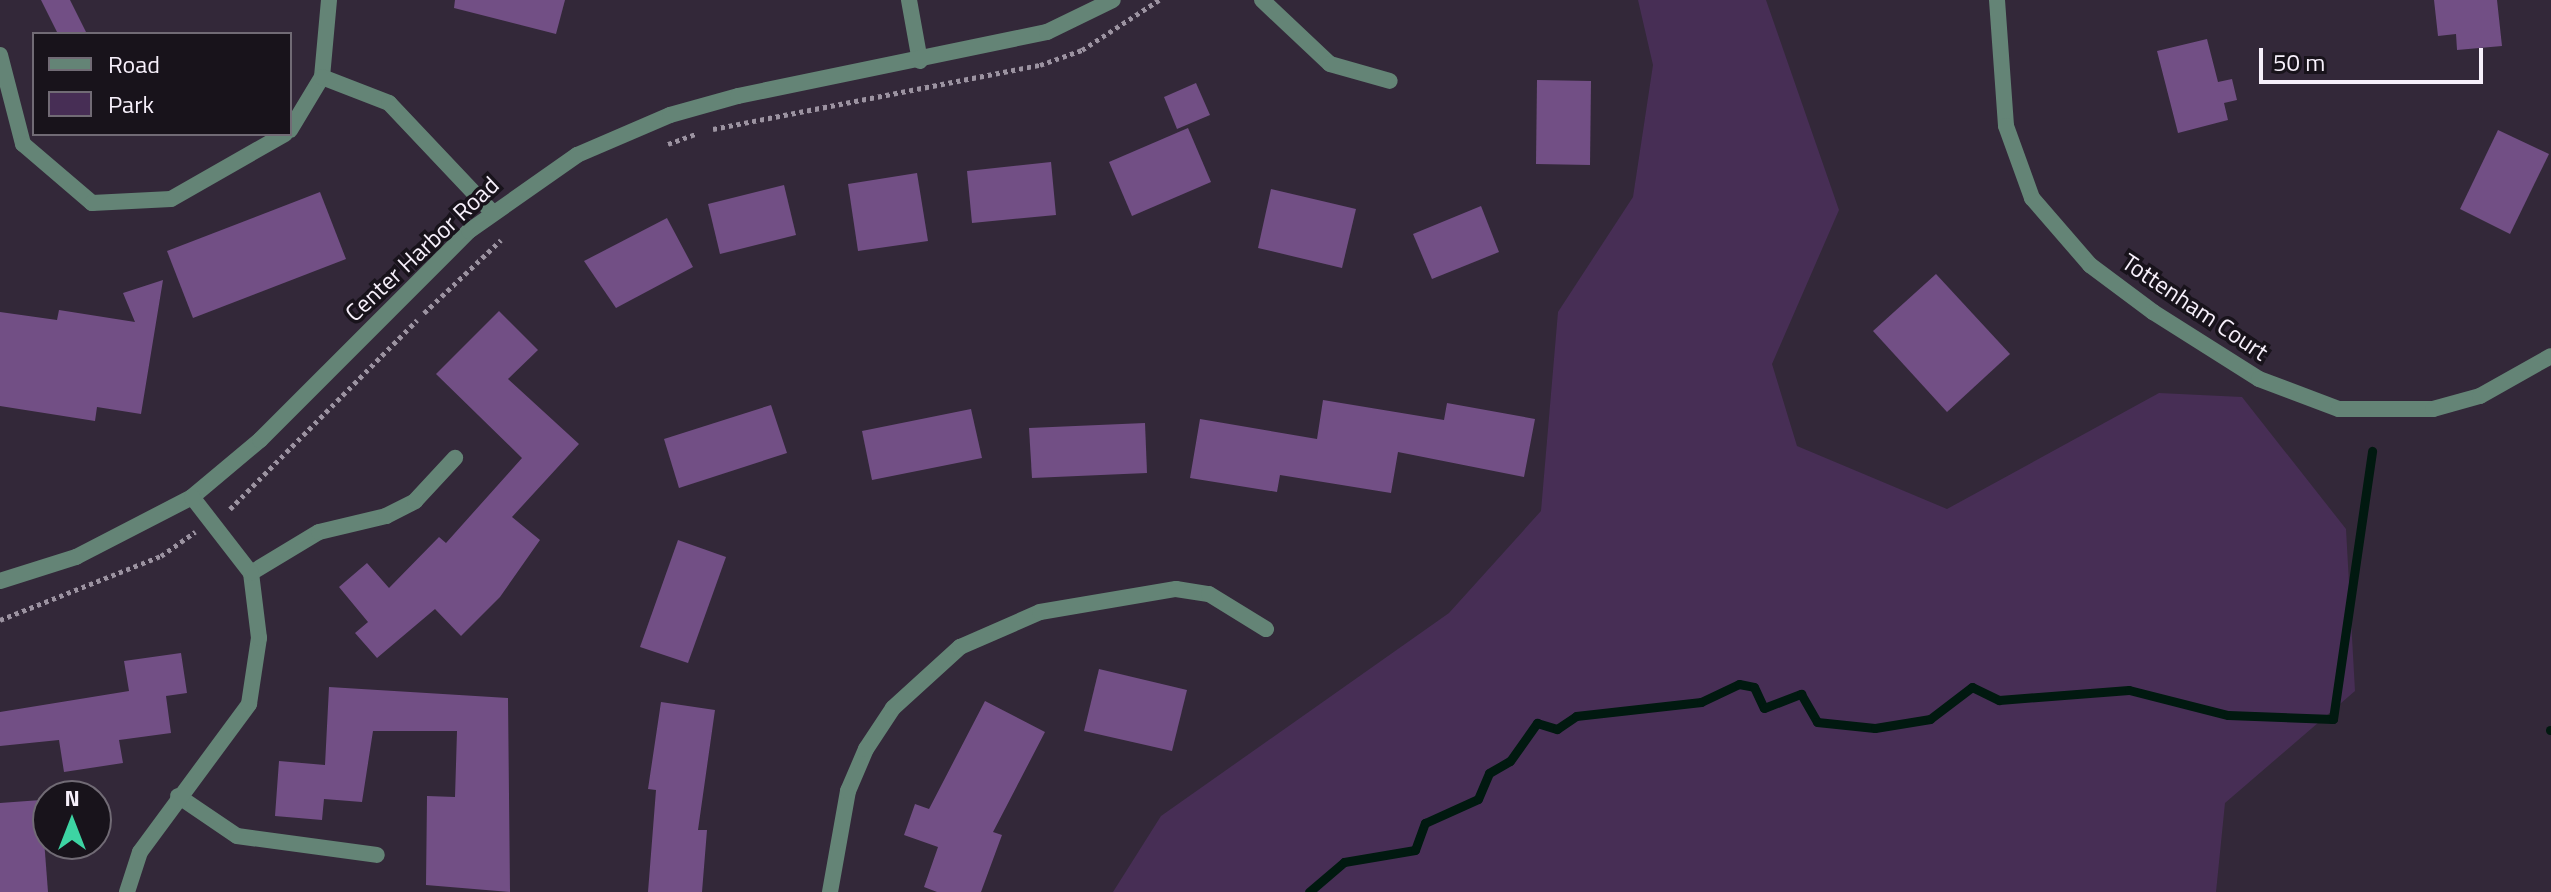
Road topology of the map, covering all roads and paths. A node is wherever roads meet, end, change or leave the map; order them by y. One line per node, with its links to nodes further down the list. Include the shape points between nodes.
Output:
1 (329, 0): 9 (street)
2 (909, 0): 8 (street)
3 (1113, 0): 8 (street, Center Harbor Road, via 1047,32)
4 (1159, 0): 13 (path, via 1082,50 1040,65 709,130)
5 (1262, 0): 10 (street, via 1330,64)
6 (1997, 0): 16 (street, Tottenham Court, via 2006,126 2032,198 2090,265 2153,312 2259,379 2339,409 2433,409 2480,396)
7 (0, 55): 12 (street, via 23,144 92,203 171,199)
8 (920, 61): 14 (street, Center Harbor Road, via 670,115 577,155)
9 (322, 77): 11 (street); 14 (street, via 389,103)
10 (1390, 81)
11 (292, 127)
12 (281, 136)
13 (650, 150)
14 (492, 212): 18 (street, Center Harbor Road)
15 (514, 228): 19 (path)
16 (2551, 356)
17 (455, 458): 20 (street, via 415,501 386,516 319,532)
18 (192, 497): 19 (street); 21 (street, Center Harbor Road, via 76,557)
19 (211, 521): 20 (street); 22 (path, via 161,556)
20 (251, 573): 24 (street, via 259,638 249,704)
21 (0, 581)
22 (0, 620)
23 (1266, 629): 27 (street, via 1220,599 1176,589 1040,612 960,647 893,708 866,749 848,791)
24 (178, 796): 25 (street, via 237,836); 26 (street, via 140,852)
25 (377, 855)
26 (127, 892)
27 (830, 892)

